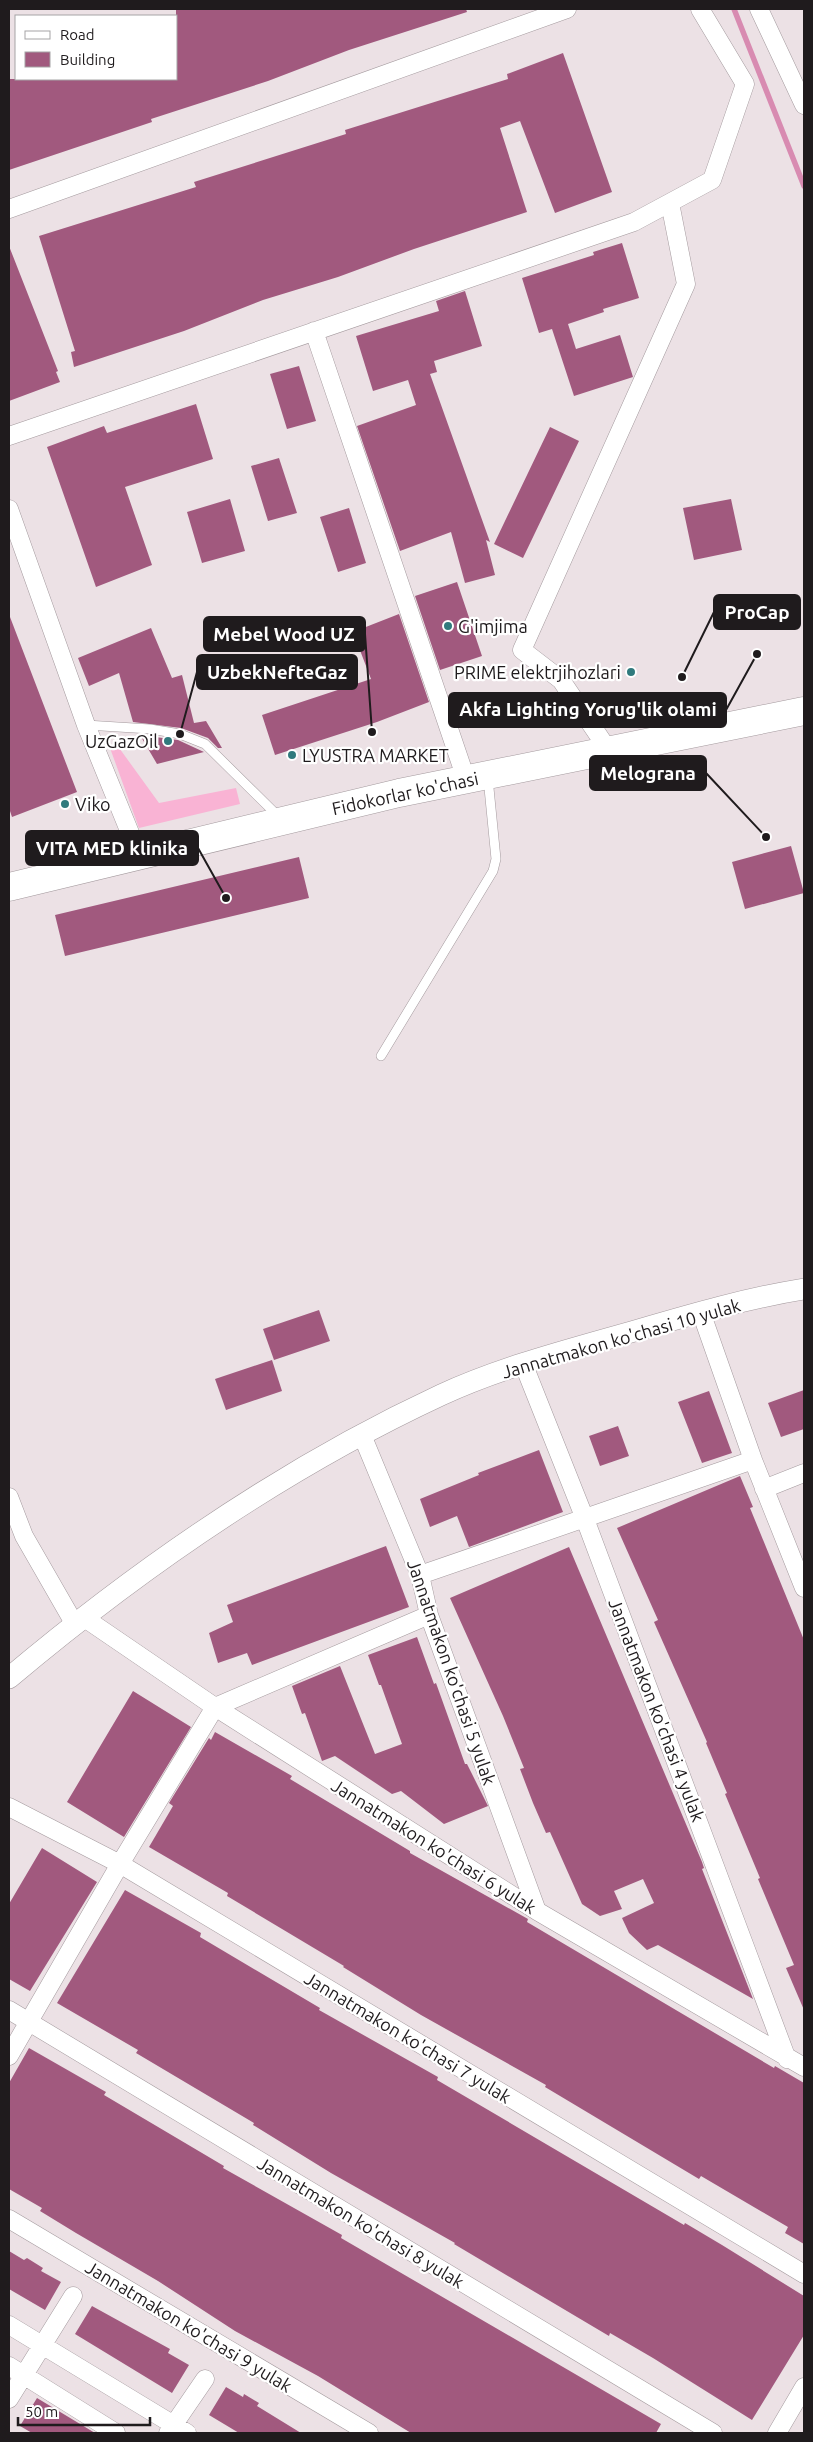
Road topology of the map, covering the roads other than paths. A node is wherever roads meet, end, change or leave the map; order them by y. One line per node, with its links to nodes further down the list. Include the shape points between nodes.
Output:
1 (567, 9): 6 (street)
2 (700, 9): 5 (street, via 745,84 712,180)
3 (759, 9): 4 (street)
4 (804, 105)
5 (670, 203): 7 (street, via 634,222); 12 (street, via 686,284 522,650 562,680)
6 (9, 209)
7 (314, 332): 8 (street); 13 (street)
8 (9, 436)
9 (9, 509): 11 (street)
10 (804, 711): 12 (main road, Fidokorlar ko'chasi)
11 (86, 725): 14 (lane, via 150,729 180,734 205,744); 15 (street)
12 (608, 751): 13 (main road, Fidokorlar ko'chasi)
13 (477, 777): 14 (main road, Fidokorlar ko'chasi); 17 (lane, via 496,859 493,871)
14 (283, 821): 15 (main road, Fidokorlar ko'chasi)
15 (139, 856): 16 (main road, Fidokorlar ko'chasi)
16 (9, 887)
17 (381, 1056)
18 (804, 1289): 19 (street, Jannatmakon ko'chasi 10 yulak)
19 (701, 1312): 20 (street, Jannatmakon ko'chasi 10 yulak); 22 (street)
20 (523, 1363): 21 (street, Jannatmakon ko'chasi 10 yulak, via 443,1395); 26 (street, Jannatmakon ko'chasi 4 yulak)
21 (362, 1435): 27 (street, Jannatmakon ko'chasi 5 yulak); 30 (street, Jannatmakon ko'chasi 10 yulak, via 216,1520)
22 (753, 1460): 24 (street); 26 (street)
23 (804, 1474): 24 (street)
24 (764, 1489): 28 (street)
25 (9, 1497): 30 (street, via 24,1536)
26 (586, 1519): 27 (street); 39 (street, Jannatmakon ko'chasi 4 yulak)
27 (420, 1575): 29 (street, Jannatmakon ko'chasi 5 yulak)
28 (804, 1588)
29 (429, 1615): 32 (street); 35 (street, Jannatmakon ko'chasi 5 yulak)
30 (79, 1620): 31 (street, Jannatmakon ko'chasi 10 yulak); 32 (street, Jannatmakon ko'chasi 6 yulak)
31 (9, 1678)
32 (215, 1707): 34 (street); 35 (street, Jannatmakon ko'chasi 6 yulak)
33 (9, 1808): 34 (street, Jannatmakon ko'chasi 7 yulak)
34 (120, 1864): 37 (street); 42 (street, Jannatmakon ko'chasi 7 yulak)
35 (537, 1911): 39 (street, Jannatmakon ko'chasi 6 yulak)
36 (9, 2010): 37 (street, Jannatmakon ko'chasi 8 yulak)
37 (28, 2022): 38 (street); 53 (street, Jannatmakon ko'chasi 8 yulak)
38 (9, 2056)
39 (787, 2059): 40 (street, Jannatmakon ko'chasi 6 yulak)
40 (804, 2068)
41 (9, 2219): 52 (street, Jannatmakon ko'chasi 9 yulak)
42 (804, 2274)
43 (74, 2296): 45 (street)
44 (9, 2325): 45 (street)
45 (43, 2346): 46 (street); 50 (street)
46 (16, 2371): 49 (street); 51 (street)
47 (205, 2379): 50 (street)
48 (804, 2387): 54 (street)
49 (9, 2399)
50 (176, 2431)
51 (116, 2433)
52 (369, 2433)
53 (713, 2433)
54 (777, 2433)

